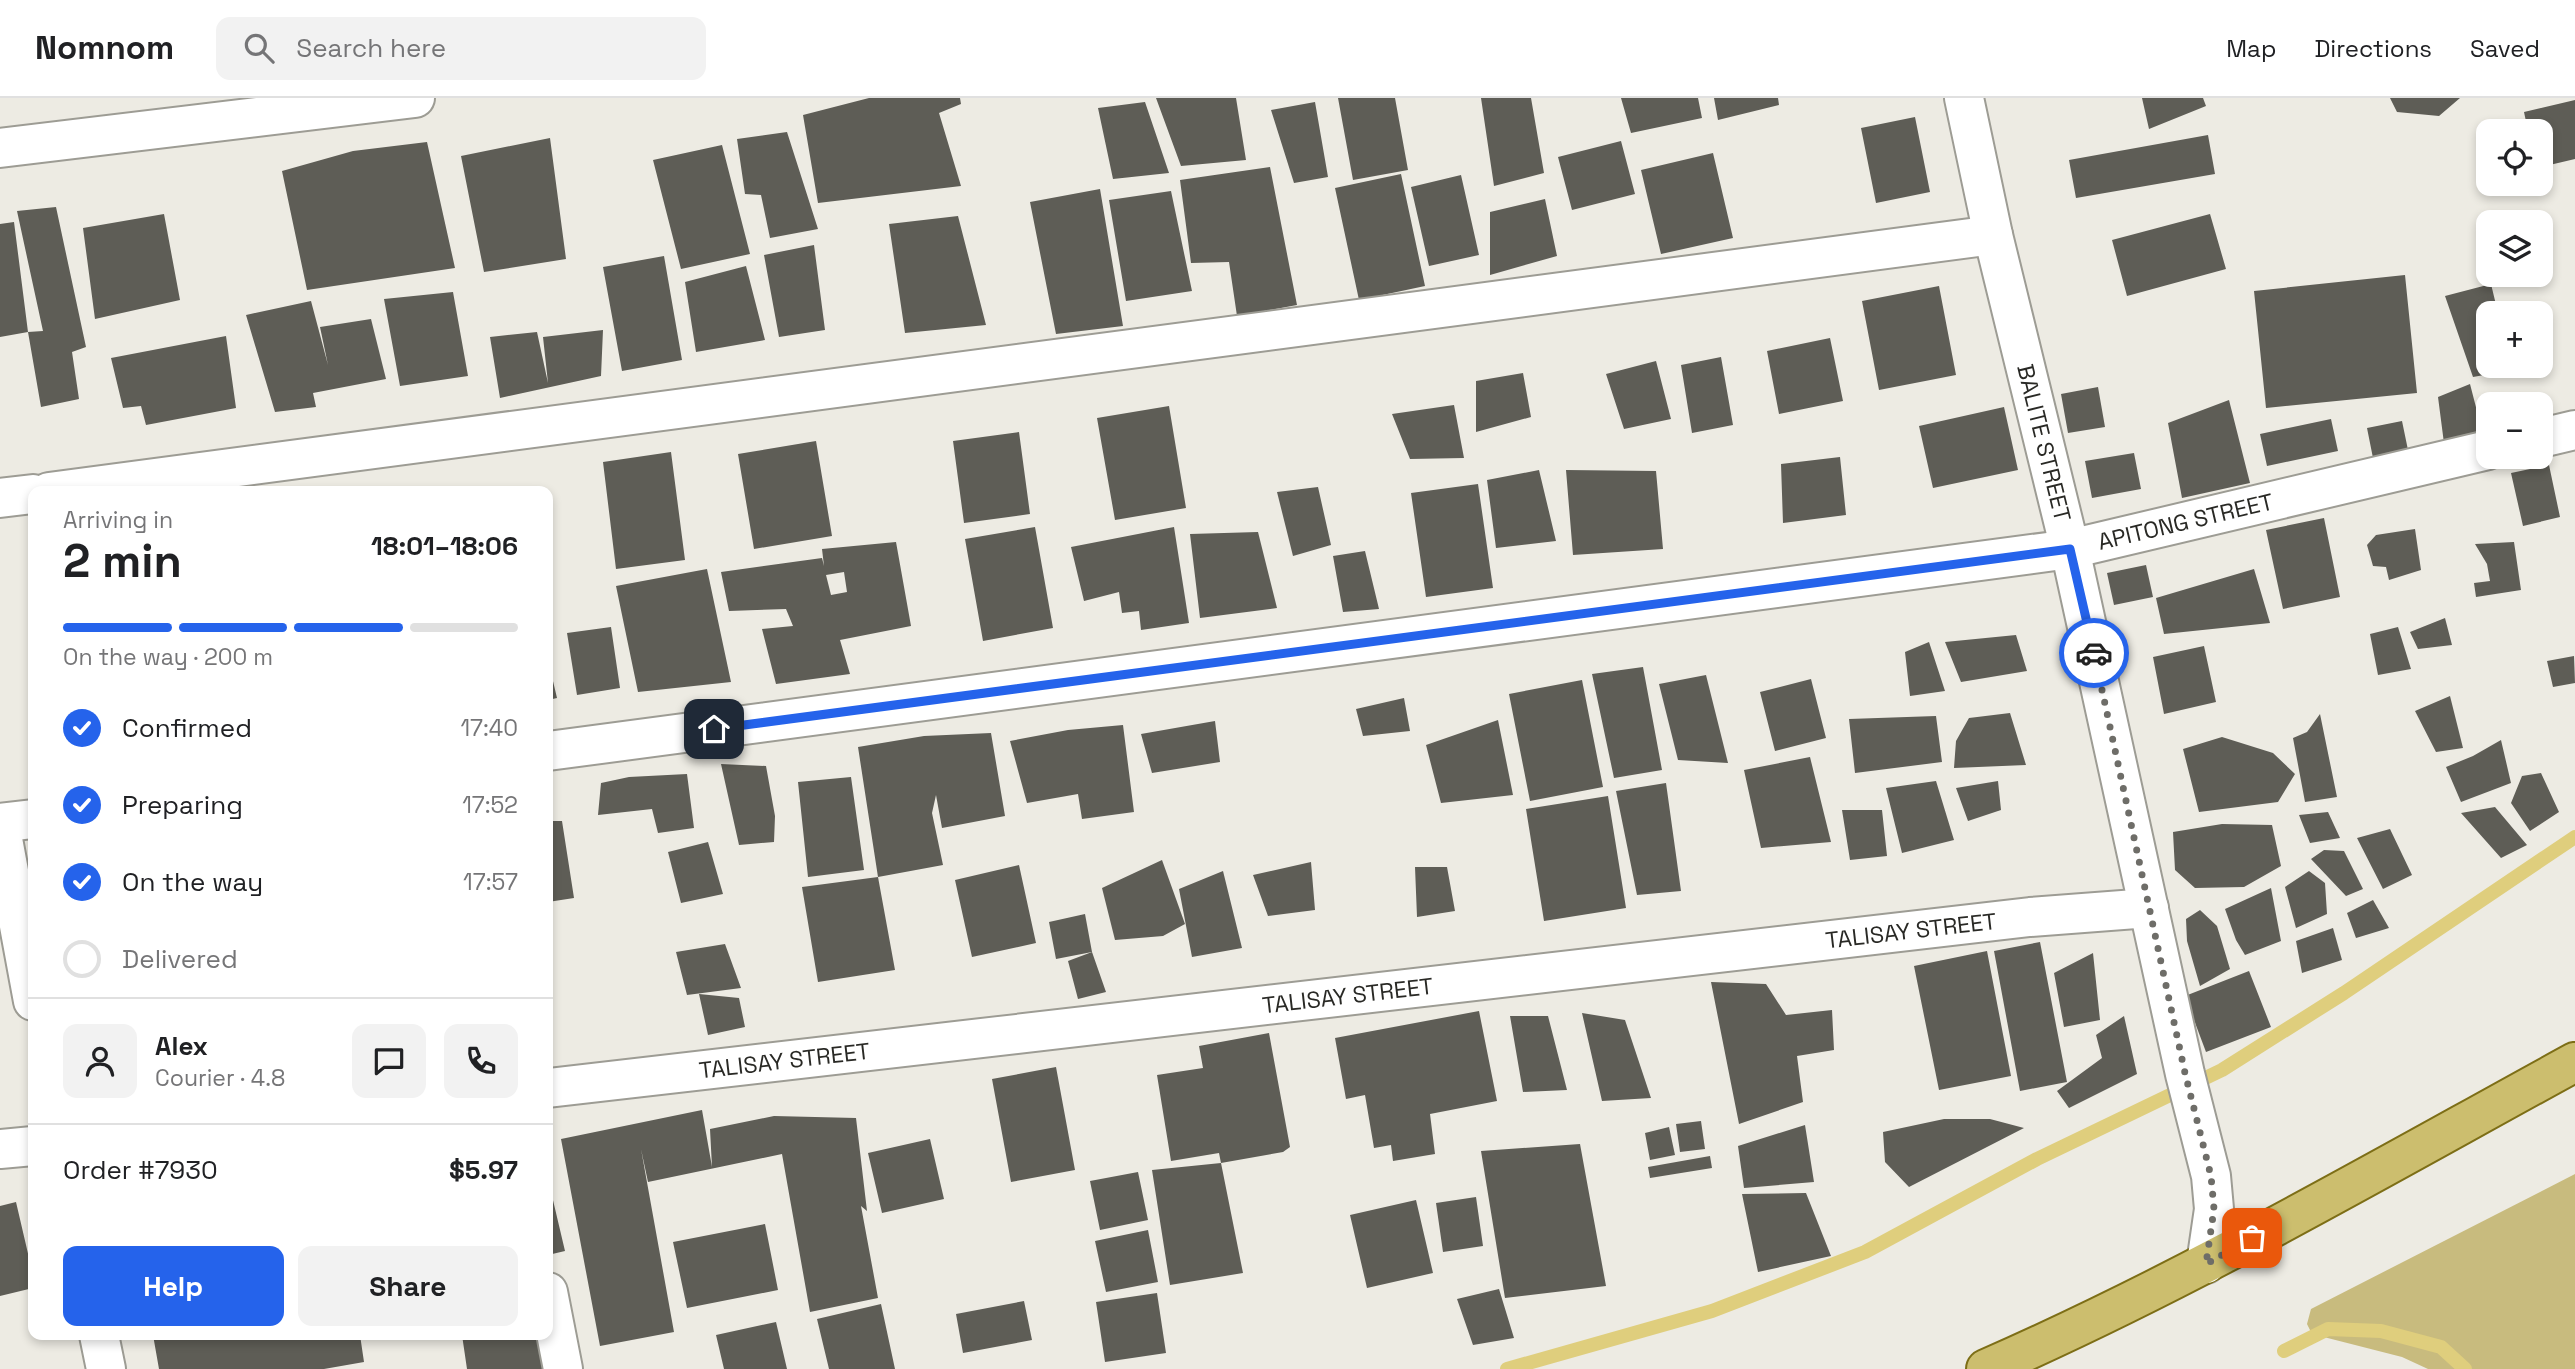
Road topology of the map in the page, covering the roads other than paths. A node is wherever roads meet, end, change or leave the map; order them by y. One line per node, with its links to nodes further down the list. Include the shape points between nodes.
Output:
1 (415, 98): 3 (street)
2 (1964, 98): 4 (street, BALITE STREET)
3 (0, 148)
4 (1993, 235): 8 (street); 11 (street, BALITE STREET)
5 (2575, 430): 6 (street)
6 (2553, 435)
7 (2476, 453): 11 (street, APITONG STREET)
8 (94, 486)
9 (28, 495): 10 (street)
10 (0, 498)
11 (2070, 549): 12 (street, APITONG STREET); 15 (street, BALITE STREET)
12 (553, 750)
13 (28, 820): 14 (street)
14 (0, 823): 16 (street)
15 (2149, 908): 18 (street, TALISAY STREET, via 2030,917); 21 (street, BALITE STREET, via 2211,1176 2214,1209)
16 (28, 974)
17 (2575, 1062): 21 (main road)
18 (553, 1087)
19 (28, 1146): 20 (street)
20 (0, 1149)
21 (2206, 1264): 26 (main road)
22 (553, 1318): 25 (street)
23 (100, 1340): 24 (street)
24 (106, 1369)
25 (563, 1369)
26 (1986, 1369)

